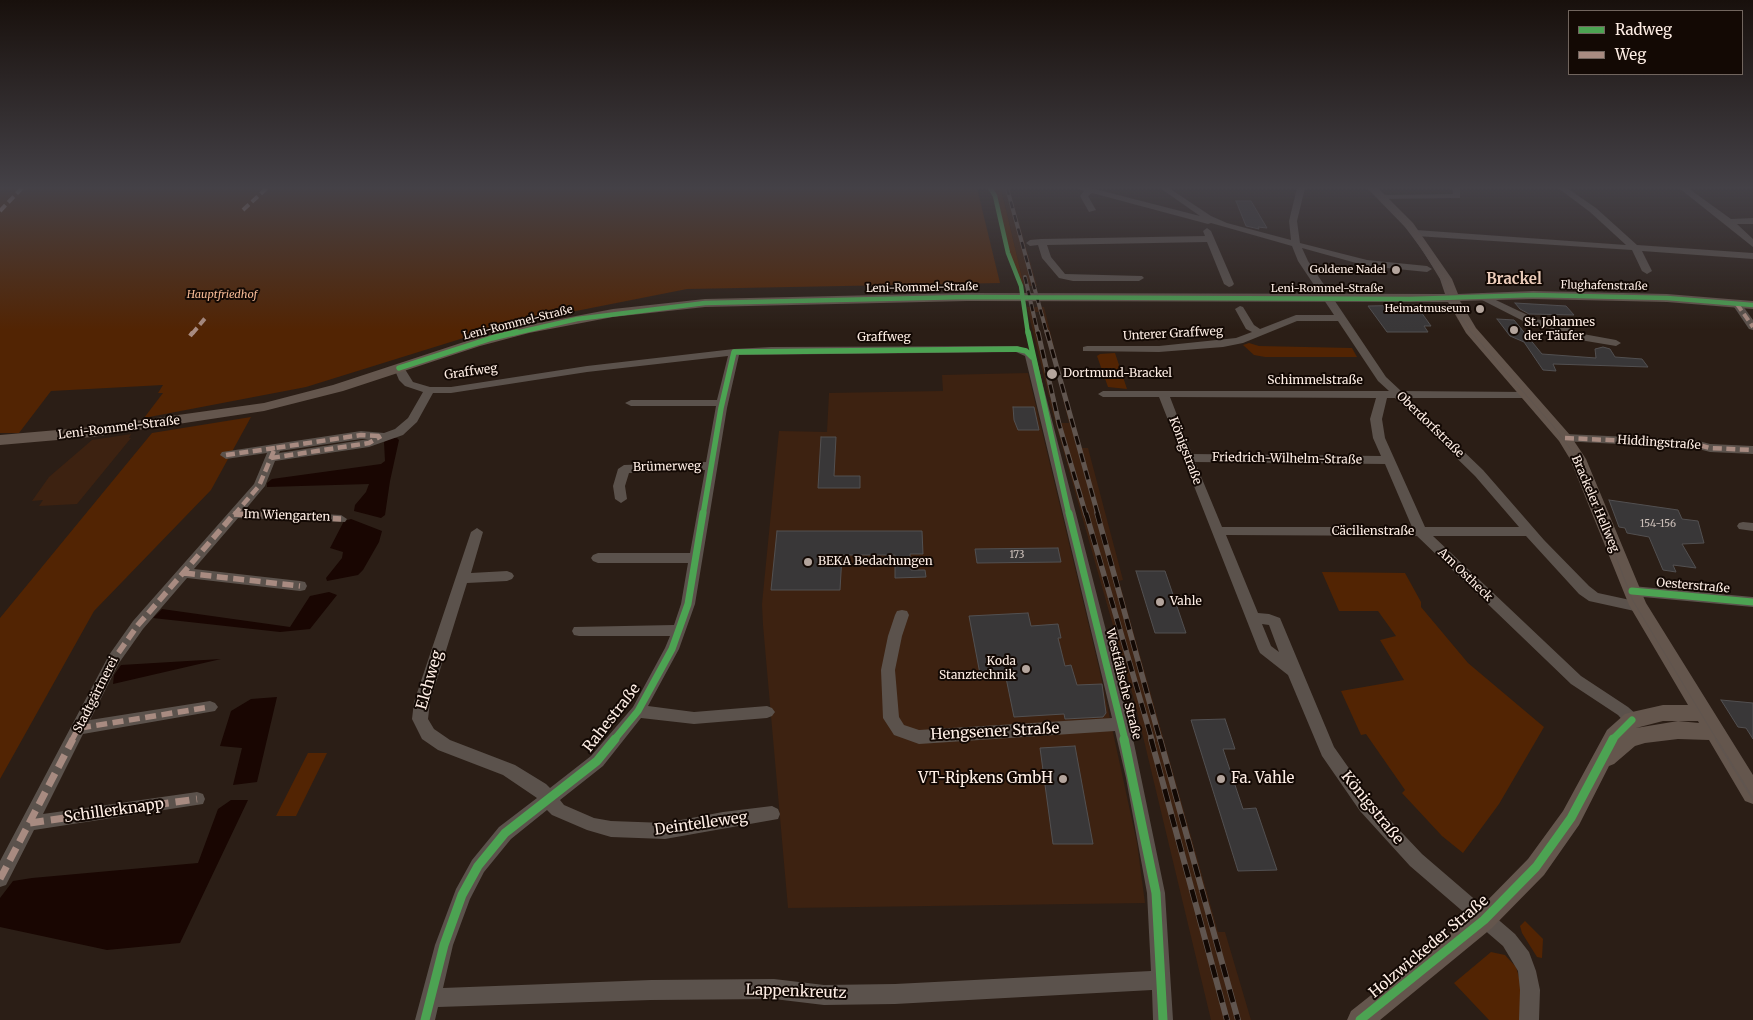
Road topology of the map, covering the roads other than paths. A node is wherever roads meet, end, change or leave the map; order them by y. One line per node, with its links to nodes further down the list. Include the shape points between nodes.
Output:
1 (1209, 236): 7 (street)
2 (1262, 236): 10 (street)
3 (1295, 236): 10 (street, Oberdorfstraße)
4 (1418, 236): 18 (main road, Brackeler Hellweg, via 1446,279)
5 (1465, 236): 11 (street)
6 (1621, 236): 11 (street)
7 (1209, 239): 8 (street); 16 (street)
8 (1041, 242): 9 (street); 15 (street, via 1047,258 1067,278)
9 (1030, 243)
10 (1296, 245): 13 (street, via 1367,263); 19 (street, Oberdorfstraße)
11 (1636, 249): 12 (street); 14 (street)
12 (1753, 256)
13 (1427, 269)
14 (1647, 271)
15 (1139, 278)
16 (1229, 284)
17 (1481, 296): 18 (main road, Flughafenstraße); 20 (main road, Flughafenstraße, via 1650,297); 26 (street, via 1533,322 1562,328 1580,337)
18 (1453, 298): 19 (main road, Leni-Rommel-Straße); 34 (main road, Brackeler Hellweg, via 1471,330)
19 (1329, 299): 23 (street, Oberdorfstraße); 30 (main road, Leni-Rommel-Straße, via 1033,296 706,304 613,313 557,323 492,338)
20 (1737, 304): 21 (main road, Flughafenstraße); 24 (street)
21 (1753, 305)
22 (1240, 309): 25 (street, via 1250,328)
23 (1342, 318): 25 (street, Unterer Graffweg, via 1296,318); 36 (street, Oberdorfstraße, via 1375,369)
24 (1753, 327)
25 (1258, 332): 27 (street, Unterer Graffweg, via 1232,343 1205,346)
26 (1616, 342)
27 (1087, 349)
28 (734, 352): 29 (street, Graffweg, via 1017,349 1026,351); 31 (street, Graffweg, via 568,371 450,390); 37 (street, Rahestraße)
29 (1032, 358): 70 (street, Westfälische Straße)
30 (399, 368): 31 (street, Graffweg, via 409,384); 40 (main road, Leni-Rommel-Straße, via 318,394 236,412 92,432)
31 (429, 390): 42 (street, via 410,424 399,432 369,443)
32 (1103, 394): 33 (street, Schimmelstraße)
33 (1163, 394): 35 (street, Schimmelstraße); 44 (street, Königstraße)
34 (1527, 394): 36 (street, Schimmelstraße); 39 (main road, Brackeler Hellweg)
35 (1382, 395): 36 (street, Schimmelstraße); 45 (street, Am Ostheck, via 1376,419)
36 (1400, 395): 53 (street, Oberdorfstraße, via 1479,473)
37 (722, 402): 38 (street); 46 (street, Rahestraße)
38 (631, 403)
39 (1564, 438): 41 (street, Hiddingstraße); 60 (main road, Brackeler Hellweg, via 1582,465)
40 (0, 440)
41 (1753, 450)
42 (273, 453): 43 (street); 48 (street, Stadtgärtnerei, via 259,486)
43 (226, 455)
44 (1188, 458): 45 (street, Friedrich-Wilhelm-Straße); 50 (street, Königstraße, via 1212,523)
45 (1387, 460): 52 (street, Am Ostheck)
46 (712, 466): 47 (street, Brümerweg, via 624,469 619,486); 55 (street, Rahestraße)
47 (621, 499)
48 (234, 514): 49 (street, Im Wiengarten); 56 (street, Stadtgärtnerei)
49 (341, 518)
50 (1218, 531): 52 (street, Cäcilienstraße); 80 (street, Königstraße, via 1265,649 1294,671 1328,751 1366,806 1416,860)
51 (477, 532): 58 (street, Elchweg)
52 (1421, 532): 53 (street, Cäcilienstraße); 69 (street, Am Ostheck, via 1576,680)
53 (1529, 532): 60 (street, Oberdorfstraße, via 1594,597)
54 (598, 558): 55 (street)
55 (697, 558): 63 (street, Rahestraße)
56 (184, 572): 59 (street); 71 (street, Stadtgärtnerei, via 121,648)
57 (507, 576): 58 (street)
58 (462, 578): 76 (street, Elchweg, via 422,702 420,719 428,734 444,745 509,770 540,789)
59 (300, 586)
60 (1635, 599): 61 (street, Oesterstraße); 68 (main road, Brackeler Hellweg)
61 (1753, 602)
62 (902, 615): 70 (street, Hengsener Straße, via 888,670 891,718 899,730 919,736)
63 (680, 630): 64 (street); 66 (street, Rahestraße, via 660,675)
64 (580, 631)
65 (210, 707): 71 (street)
66 (638, 711): 67 (street, Rahestraße, via 694,718); 76 (street, Rahestraße, via 597,761)
67 (767, 712)
68 (1703, 713): 69 (main road, Holzwickeder Straße); 72 (main road, Brackeler Hellweg)
69 (1627, 716): 73 (main road, Holzwickeder Straße)
70 (1122, 724): 81 (street, Westfälische Straße, via 1156,893)
71 (80, 728): 78 (street, Stadtgärtnerei)
72 (1715, 732): 73 (main road, Holzwickeder Straße, via 1678,730 1644,734 1628,740); 74 (main road, Brackeler Hellweg)
73 (1599, 764): 80 (main road, Holzwickeder Straße, via 1571,818 1536,867)
74 (1750, 786)
75 (198, 799): 78 (street, Schillerknapp)
76 (548, 799): 77 (street, Deintelleweg, via 558,810 593,825 627,831 665,831); 82 (street, Rahestraße, via 505,833 470,879 444,946)
77 (772, 814)
78 (30, 823): 79 (street, Stadtgärtnerei)
79 (0, 879)
80 (1484, 920): 85 (main road, Holzwickeder Straße); 86 (street, Königstraße, via 1509,940 1522,959 1530,990)
81 (1161, 980): 82 (street, Lappenkreutz, via 895,994 824,994 774,989 651,990); 84 (street, Westfälische Straße)
82 (431, 998): 83 (street, Rahestraße)
83 (425, 1020)
84 (1163, 1020)
85 (1360, 1020)
86 (1530, 1020)

